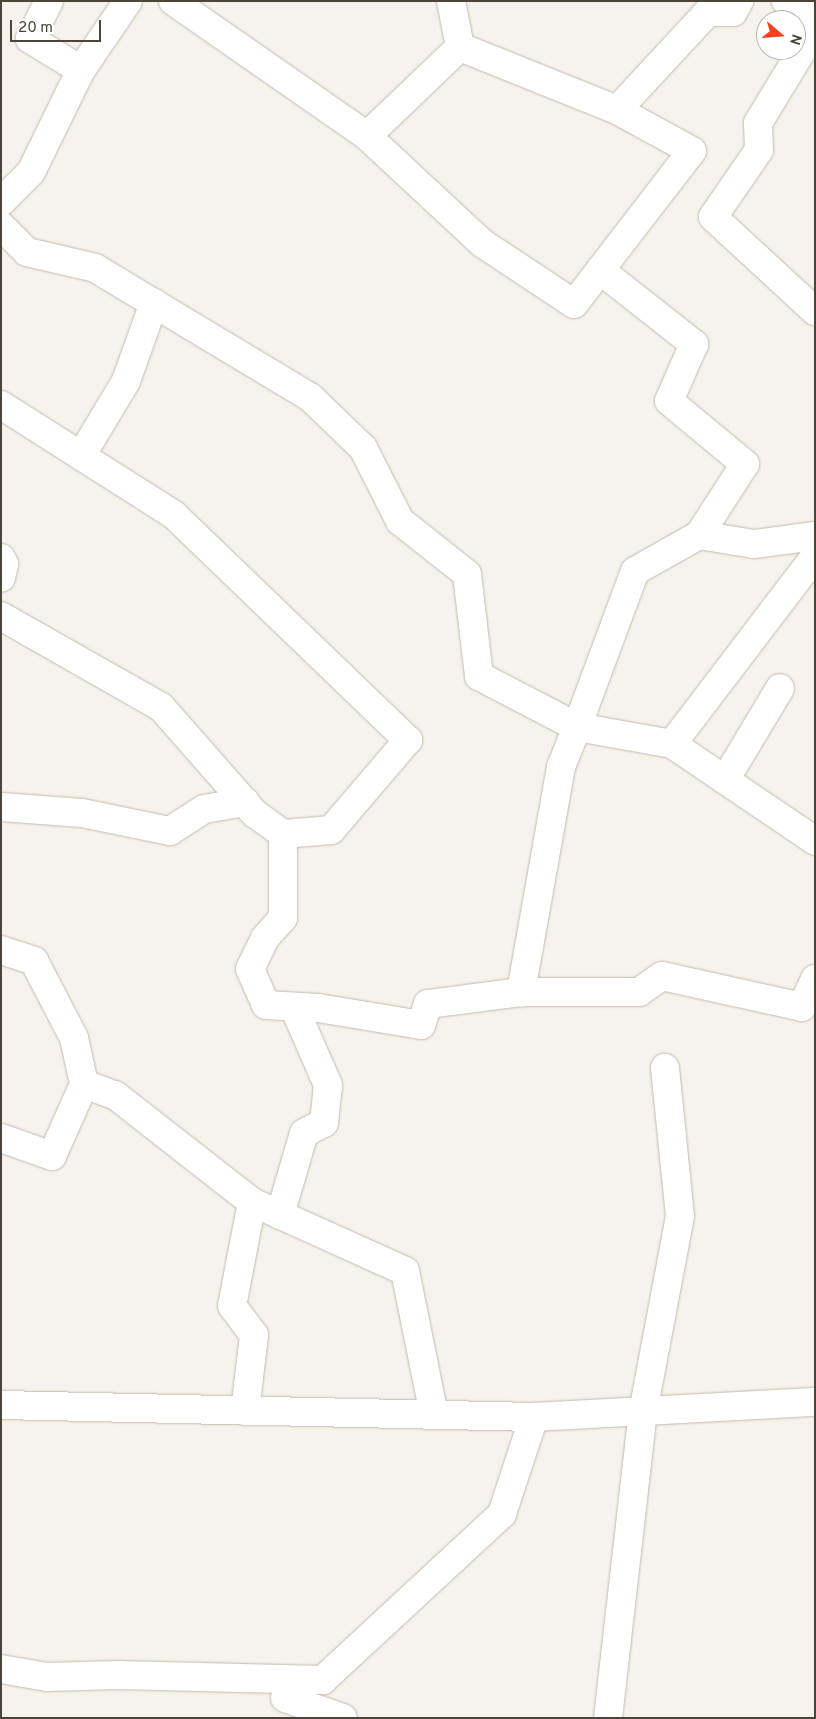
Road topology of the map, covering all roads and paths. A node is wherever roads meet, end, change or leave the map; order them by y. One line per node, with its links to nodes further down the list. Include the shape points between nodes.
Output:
1 (49, 1): 10 (street, via 30,39)
2 (128, 1): 10 (street)
3 (173, 1): 12 (street)
4 (451, 1): 9 (street)
5 (739, 1): 11 (street, via 732,12 708,12)
6 (786, 1): 7 (street)
7 (815, 20)
8 (815, 29): 17 (street, via 758,123 759,150 713,217)
9 (460, 47): 11 (street); 12 (street)
10 (81, 70): 13 (street, via 31,172)
11 (617, 110): 15 (street, via 692,150)
12 (367, 136): 15 (street, via 482,243 574,304)
13 (1, 202)
14 (1, 226): 16 (street, via 28,252 95,268)
15 (600, 270): 20 (street, via 694,344 669,401 745,464)
16 (154, 303): 19 (street, via 126,381); 27 (street, via 310,397 363,448 400,521 467,574 479,676)
17 (815, 311)
18 (2, 407): 19 (street)
19 (81, 456): 32 (street, via 174,515 408,740 331,830)
20 (699, 535): 21 (street, via 754,544); 27 (street, via 635,571)
21 (815, 536)
22 (815, 556): 28 (street)
23 (1, 558): 24 (street)
24 (1, 578)
25 (1, 616): 30 (street, via 161,707)
26 (780, 688): 29 (street)
27 (577, 728): 28 (street); 36 (street, via 561,767)
28 (672, 744): 29 (street)
29 (725, 780): 33 (street)
30 (244, 802): 31 (street, via 204,809 170,831 82,813); 32 (street)
31 (1, 807)
32 (282, 834): 37 (street, via 283,918 265,938 250,969 266,1005)
33 (815, 841)
34 (1, 950): 39 (street, via 34,961 74,1038)
35 (815, 979): 36 (street, via 802,1007 662,976 639,992)
36 (521, 992): 37 (street, via 428,1004 421,1025)
37 (294, 1006): 42 (street, via 328,1084 324,1123 304,1134)
38 (665, 1068): 46 (street, via 680,1216)
39 (84, 1084): 40 (street, via 52,1156); 41 (street, via 115,1094)
40 (1, 1138)
41 (252, 1202): 42 (street); 45 (street, via 232,1306 254,1335)
42 (280, 1215): 47 (street, via 405,1271)
43 (815, 1402): 46 (street)
44 (1, 1405): 45 (street)
45 (244, 1410): 47 (street)
46 (643, 1412): 48 (street); 52 (street)
47 (434, 1415): 48 (street)
48 (534, 1417): 50 (street, via 502,1514 323,1680)
49 (1, 1669): 50 (street, via 47,1677 118,1675)
50 (284, 1698): 51 (street)
51 (343, 1718)
52 (608, 1718)

